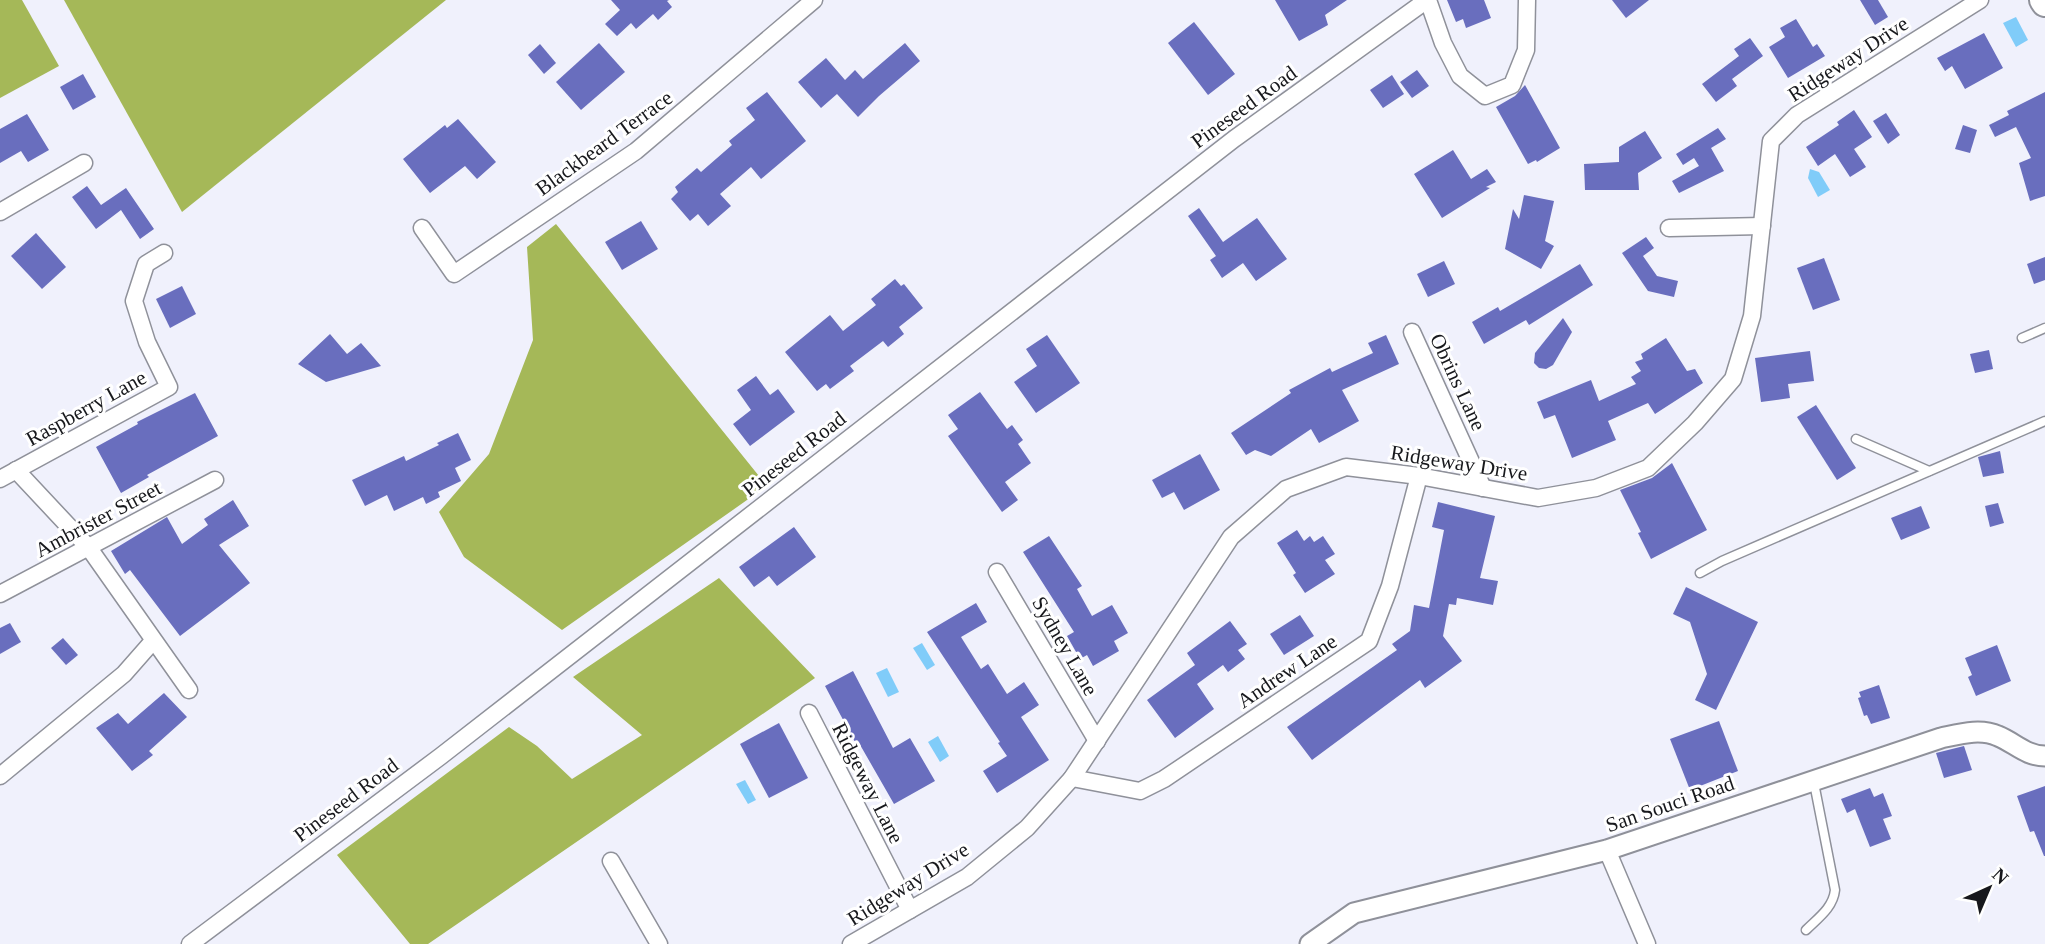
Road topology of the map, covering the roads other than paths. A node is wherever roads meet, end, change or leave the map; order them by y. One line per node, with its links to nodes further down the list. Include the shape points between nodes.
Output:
1 (814, 0): 8 (street, Blackbeard Terrace, via 636,150 454,274)
2 (1428, 0): 3 (street, Pineseed Road, via 1460,76 1485,96 1512,85 1526,50); 38 (street, Pineseed Road, via 1223,148 441,756)
3 (1527, 0)
4 (1980, 0): 7 (street, Ridgeway Drive, via 1797,115 1771,141)
5 (85, 163): 6 (street)
6 (0, 212)
7 (1762, 226): 9 (street); 21 (street, Ridgeway Drive, via 1752,316 1733,379 1648,468 1595,488 1538,498)
8 (422, 228)
9 (1669, 228)
10 (164, 253): 16 (street, Raspberry Lane, via 146,264 134,301 169,387)
11 (2045, 328): 13 (lane)
12 (1412, 332): 21 (street, Obrins Lane)
13 (2022, 338)
14 (2045, 421): 17 (lane)
15 (1856, 439): 17 (lane)
16 (16, 470): 19 (street, Raspberry Lane); 22 (street)
17 (1929, 471): 24 (lane)
18 (1419, 476): 21 (street, Ridgeway Drive); 29 (street, Ridgeway Drive, via 1346,467 1286,489 1231,537); 32 (street, Andrew Lane, via 1390,586 1369,641 1140,791)
19 (0, 479)
20 (215, 480): 22 (street, Ambrister Street)
21 (1483, 488)
22 (89, 548): 25 (street, Ambrister Street); 26 (street)
23 (997, 572): 29 (street, Sydney Lane)
24 (1700, 573)
25 (0, 594)
26 (153, 640): 27 (street); 31 (street, via 124,674)
27 (189, 690)
28 (809, 713): 36 (street, Ridgeway Lane)
29 (1097, 741): 32 (street, Ridgeway Drive)
30 (2045, 756): 33 (street, San Souci Road, via 2032,756 1997,735 1974,732 1941,738)
31 (0, 776)
32 (1072, 778): 36 (street, Ridgeway Drive, via 1027,828 967,877)
33 (1813, 780): 34 (street, San Souci Road); 37 (lane, via 1835,890 1830,906)
34 (1607, 850): 41 (street, San Souci Road, via 1354,914); 42 (street)
35 (611, 861): 39 (street)
36 (910, 910): 40 (street, Ridgeway Drive)
37 (1806, 930)
38 (190, 944)
39 (659, 944)
40 (851, 944)
41 (1310, 944)
42 (1647, 944)

